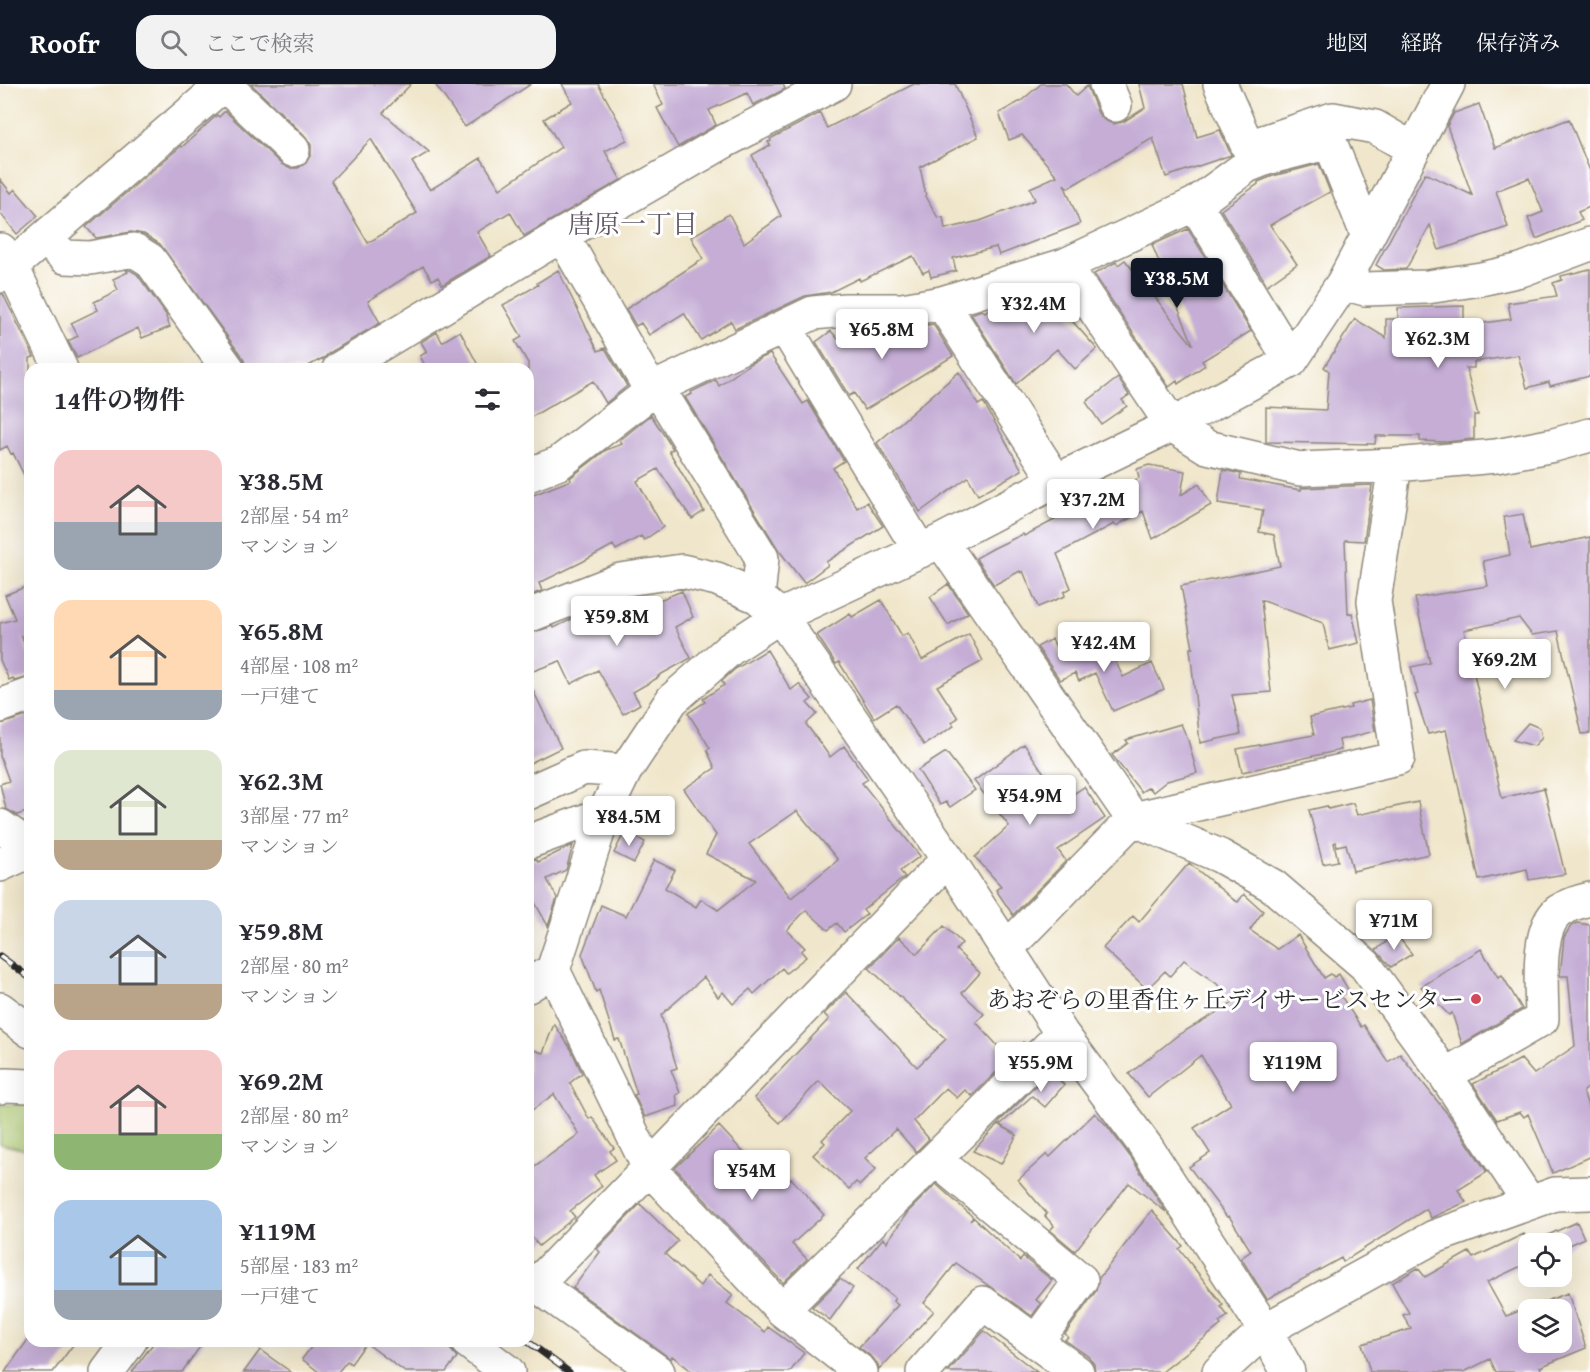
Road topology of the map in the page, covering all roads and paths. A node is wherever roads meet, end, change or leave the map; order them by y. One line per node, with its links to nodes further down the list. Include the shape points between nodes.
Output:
1 (224, 84): 6 (street); 10 (street)
2 (834, 84): 9 (street, via 725,141)
3 (1220, 84): 5 (street, via 1248,147 1334,119 1375,127)
4 (1448, 84): 5 (street)
5 (1413, 149): 8 (street)
6 (293, 150)
7 (1195, 204): 8 (street, via 1247,166 1330,142); 13 (street); 17 (street)
8 (1367, 234): 14 (street)
9 (562, 235): 20 (street); 21 (street, via 644,378)
10 (45, 239): 12 (street); 19 (street, via 64,256 90,258 134,250 150,260)
11 (1590, 244): 14 (street, via 1521,270 1460,282 1365,289)
12 (4, 264): 18 (street)
13 (1065, 265): 15 (street); 22 (street)
14 (1343, 283): 17 (street)
15 (942, 303): 16 (street, via 902,310 813,313); 26 (street)
16 (785, 327): 21 (street); 27 (street)
17 (1291, 361): 22 (street)
18 (58, 363)
19 (224, 363)
20 (349, 363)
21 (657, 387): 25 (street, via 560,463); 28 (street, via 762,558)
22 (1172, 425): 24 (street, via 1207,447 1300,469); 26 (street)
23 (1590, 435): 24 (street, via 1496,456)
24 (1395, 465): 35 (street, via 1374,601 1398,758)
25 (534, 473)
26 (1056, 481): 27 (street)
27 (931, 546): 28 (street); 35 (street)
28 (769, 607): 29 (street, via 717,579 682,572 620,579); 32 (street, via 730,649 672,700); 40 (street)
29 (534, 614)
30 (24, 697): 31 (street)
31 (0, 706)
32 (625, 771): 33 (street, via 584,768); 34 (street)
33 (534, 789)
34 (604, 814): 37 (street); 44 (street)
35 (1133, 819): 43 (street); 48 (street, via 1220,856 1273,885 1365,965)
36 (0, 826): 38 (street)
37 (534, 840)
38 (24, 844)
39 (24, 852): 41 (street)
40 (948, 859): 43 (street); 52 (street)
41 (0, 865)
42 (1590, 899): 48 (street, via 1558,912 1544,934 1542,1019)
43 (1007, 948): 47 (street)
44 (541, 978): 52 (street)
45 (0, 1009): 46 (street)
46 (24, 1027)
47 (1062, 1034): 51 (street); 58 (street, via 1147,1148)
48 (1445, 1075): 54 (street)
49 (24, 1086): 50 (street)
50 (0, 1087)
51 (935, 1159): 57 (street); 59 (street, via 1081,1280)
52 (650, 1168): 55 (street); 57 (street)
53 (1590, 1193): 54 (street, via 1555,1194)
54 (1529, 1202): 58 (street, via 1434,1237)
55 (534, 1280)
56 (534, 1283): 64 (street)
57 (782, 1310): 65 (street)
58 (1265, 1330): 68 (street); 69 (street)
59 (1036, 1342): 66 (street, via 983,1302); 67 (street)
60 (126, 1347): 62 (street)
61 (475, 1347): 63 (street)
62 (111, 1371)
63 (508, 1372)
64 (658, 1372)
65 (861, 1372)
66 (923, 1372)
67 (1077, 1372)
68 (1219, 1372)
69 (1288, 1372)

